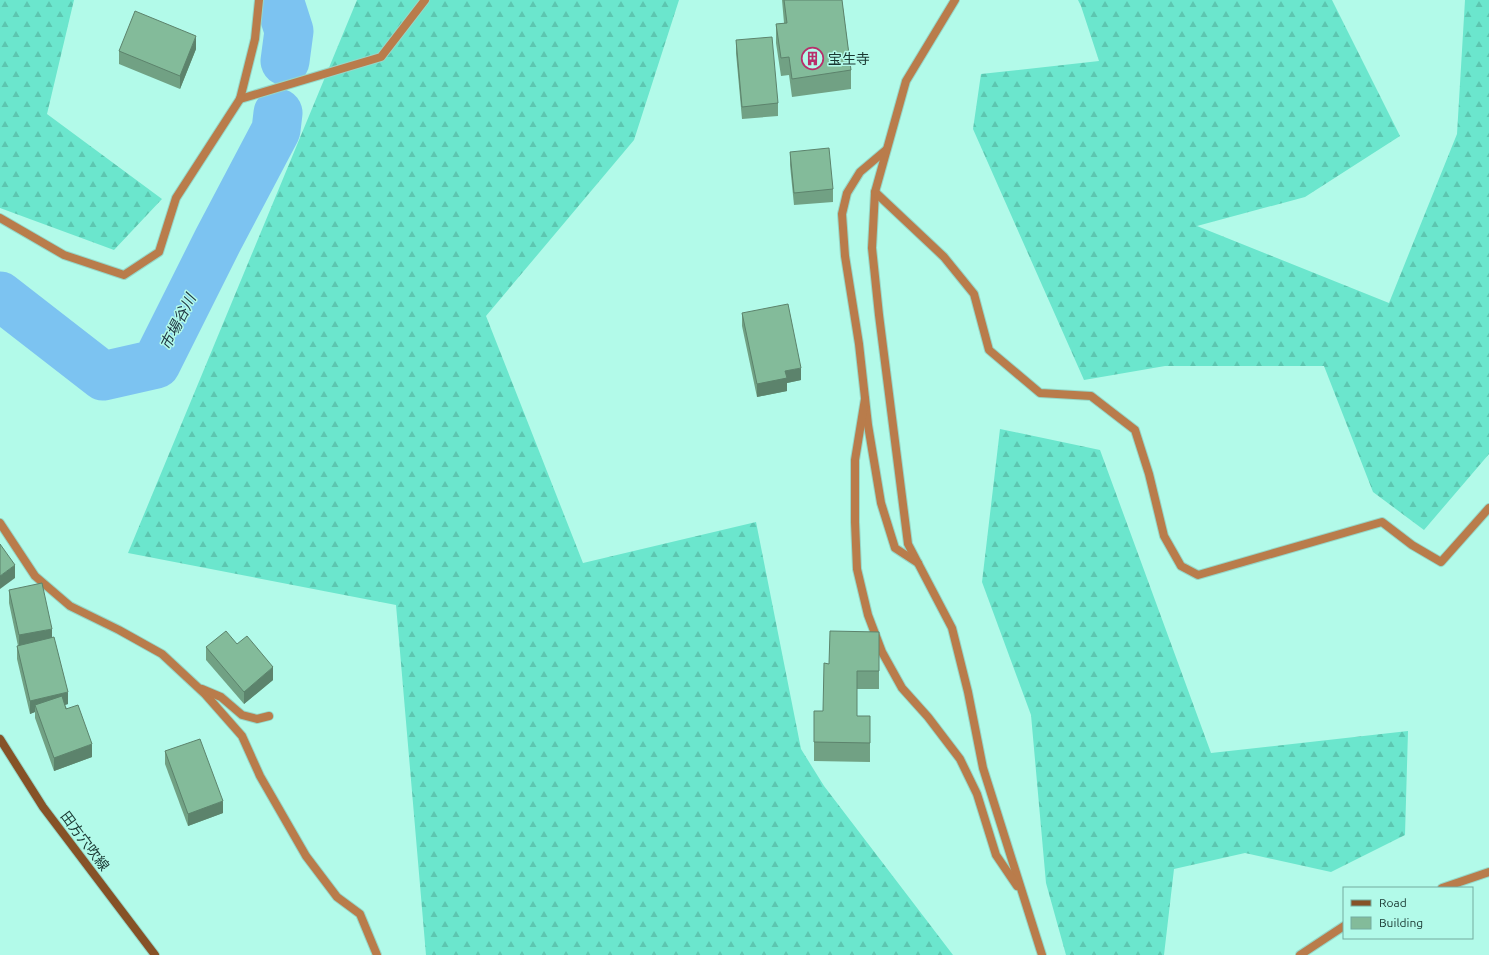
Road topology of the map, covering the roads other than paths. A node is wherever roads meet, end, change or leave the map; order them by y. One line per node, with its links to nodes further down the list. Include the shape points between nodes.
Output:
1 (259, 0): 4 (street, via 255,39)
2 (425, 0): 4 (street, via 381,57)
3 (955, 0): 5 (street, via 906,81)
4 (240, 99): 7 (street, via 176,198 159,252 124,276 64,255)
5 (886, 150): 6 (street); 8 (street, via 860,172 847,193 842,214 845,256)
6 (875, 192): 9 (street, via 944,257 974,294 989,350 1040,393 1091,396 1135,430 1164,536 1181,566 1198,575 1382,522 1412,545 1441,562); 11 (street, via 872,248 879,315 908,544)
7 (0, 218)
8 (865, 399): 11 (street, via 881,503 895,548); 17 (street, via 855,460 855,507 857,569 868,615 882,652 902,688 960,759 977,794 996,855)
9 (1489, 508)
10 (0, 523): 12 (street, via 35,576 70,606 162,654)
11 (919, 564): 17 (street, via 952,628 983,768)
12 (198, 687): 13 (street, via 221,697 242,715 257,718); 20 (street, via 242,736 260,776 306,856 337,896 360,914)
13 (270, 716)
14 (0, 740): 19 (main road, 田方穴吹線, via 43,808)
15 (1489, 872): 16 (street)
16 (1445, 887)
17 (1022, 894): 21 (street)
18 (1343, 927): 22 (street)
19 (155, 955)
20 (377, 955)
21 (1042, 955)
22 (1300, 955)

